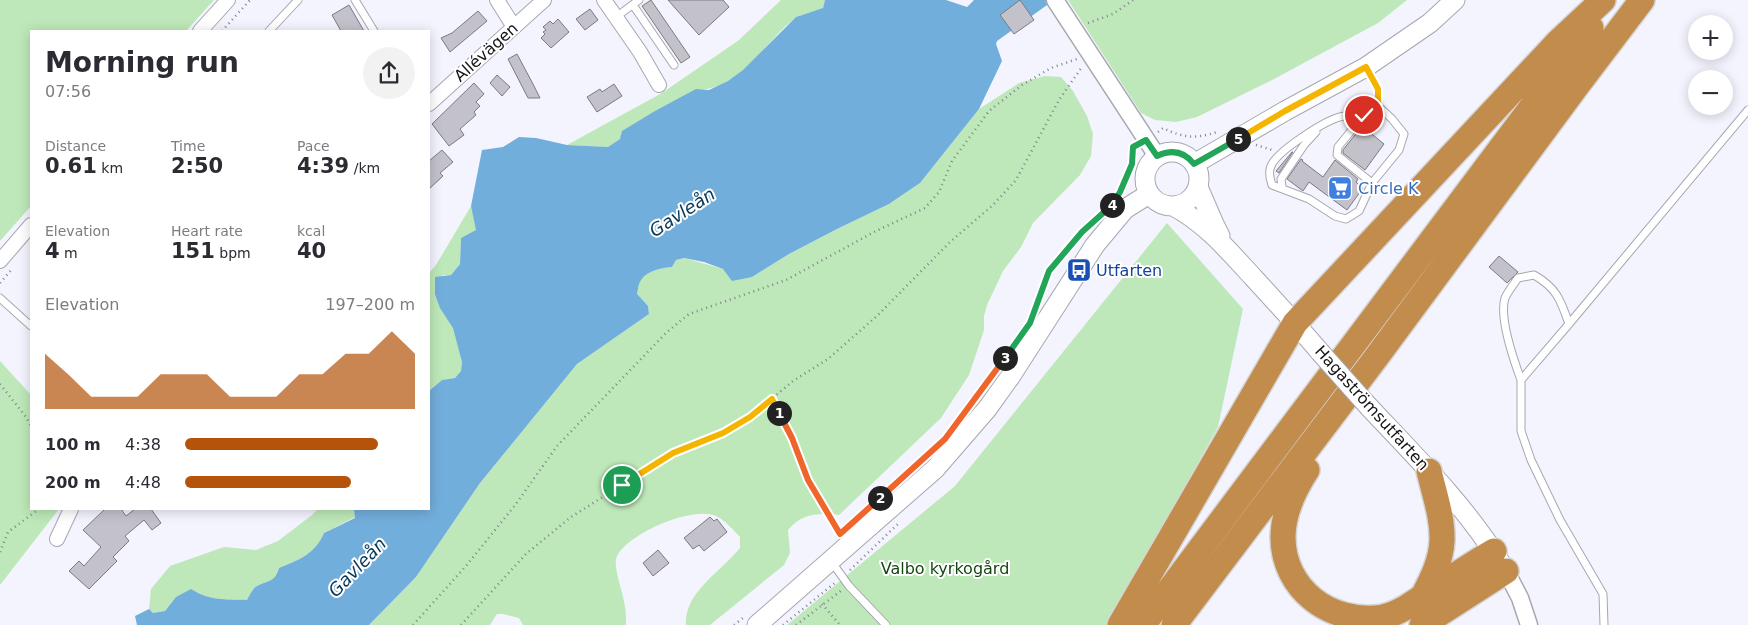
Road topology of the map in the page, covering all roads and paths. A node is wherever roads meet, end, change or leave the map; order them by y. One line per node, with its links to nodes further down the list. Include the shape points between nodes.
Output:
1 (228, 0): 18 (street)
2 (250, 0): 19 (path)
3 (298, 0): 20 (lane)
4 (355, 0): 21 (lane)
5 (497, 0): 17 (street)
6 (544, 0): 17 (street, Allévägen)
7 (604, 0): 15 (street)
8 (1055, 0): 33 (street)
9 (1133, 0): 16 (path, via 1113,14)
10 (1455, 0): 25 (main road, via 1430,23)
11 (1602, 0): 48 (highway, via 1557,43)
12 (1612, 0): 75 (highway)
13 (1642, 0): 51 (highway)
14 (636, 2): 15 (lane); 24 (lane)
15 (616, 17): 26 (street)
16 (1080, 26)
17 (514, 27): 27 (street, Allévägen)
18 (201, 30)
19 (223, 30)
20 (270, 30)
21 (373, 30)
22 (1081, 58): 68 (path, via 1044,72 989,111 952,161 939,192 925,208 786,280 689,314 667,332 557,446 516,504)
23 (1084, 64): 54 (path, via 1059,100 1016,180 993,205 950,242 877,316 828,359)
24 (674, 65)
25 (1366, 67): 28 (lane, via 1378,89); 35 (main road)
26 (658, 85)
27 (430, 103)
28 (1378, 106): 30 (lane); 36 (lane, via 1404,134 1398,150)
29 (1748, 110): 49 (lane)
30 (1364, 115): 31 (lane, via 1343,116); 36 (lane, via 1338,147 1337,155)
31 (1324, 123): 38 (lane, via 1304,144 1281,179); 38 (lane, via 1296,142 1270,166 1272,185)
32 (1224, 130): 33 (path, via 1202,137 1187,137 1163,128)
33 (1151, 137): 34 (street); 40 (path, via 1133,147 1132,164)
34 (1157, 156): 35 (main road, via 1164,152 1181,153); 39 (main road, via 1150,162 1144,177)
35 (1194, 164): 37 (main road, Hagaströmsutfarten)
36 (1372, 183): 38 (lane, via 1359,211 1346,219)
37 (1198, 187): 41 (main road, via 1189,200); 44 (main road, Hagaströmsutfarten)
38 (1282, 187)
39 (1148, 194): 41 (main road, Hagaströmsutfarten, via 1163,205); 62 (main road, via 1125,209 1095,245 1010,377 960,442 936,469)
40 (1116, 200)
41 (1173, 206): 44 (main road, Hagaströmsutfarten, via 1203,226)
42 (1096, 220): 47 (path, via 1049,271)
43 (30, 226): 45 (street)
44 (1230, 252): 48 (main road, Hagaströmsutfarten)
45 (0, 261)
46 (0, 298): 50 (lane)
47 (1032, 315)
48 (1295, 323): 56 (main road, Hagaströmsutfarten, bridge); 74 (highway)
49 (1569, 324): 52 (lane); 52 (lane, via 1556,293 1546,282 1534,275 1518,278 1505,299 1505,323)
50 (30, 325)
51 (1378, 355): 65 (highway, via 1289,502 1284,519 1285,556 1300,588 1325,612 1344,619 1382,618); 76 (highway)
52 (1521, 380): 79 (lane, via 1521,431 1560,520 1603,594)
53 (0, 384): 55 (path)
54 (772, 399): 59 (path, via 808,480); 69 (path, via 723,433 673,453 571,516 526,554)
55 (30, 424)
56 (1429, 472): 63 (main road, Hagaströmsutfarten); 65 (highway, via 1442,541 1433,577)
57 (38, 510): 61 (path, via 8,532)
58 (71, 510): 60 (street)
59 (840, 534)
60 (57, 539)
61 (0, 552)
62 (830, 561): 64 (lane); 67 (main road)
63 (1500, 561): 65 (highway); 77 (highway); 78 (street, via 1520,598)
64 (849, 586): 66 (path); 73 (lane)
65 (1423, 596)
66 (822, 604): 71 (path); 72 (path)
67 (753, 618): 70 (path)
68 (413, 625)
69 (462, 625)
70 (734, 625)
71 (796, 625)
72 (840, 625)
73 (886, 625)
74 (1120, 625)
75 (1143, 625)
76 (1174, 625)
77 (1422, 625)
78 (1528, 625)
79 (1604, 625)

